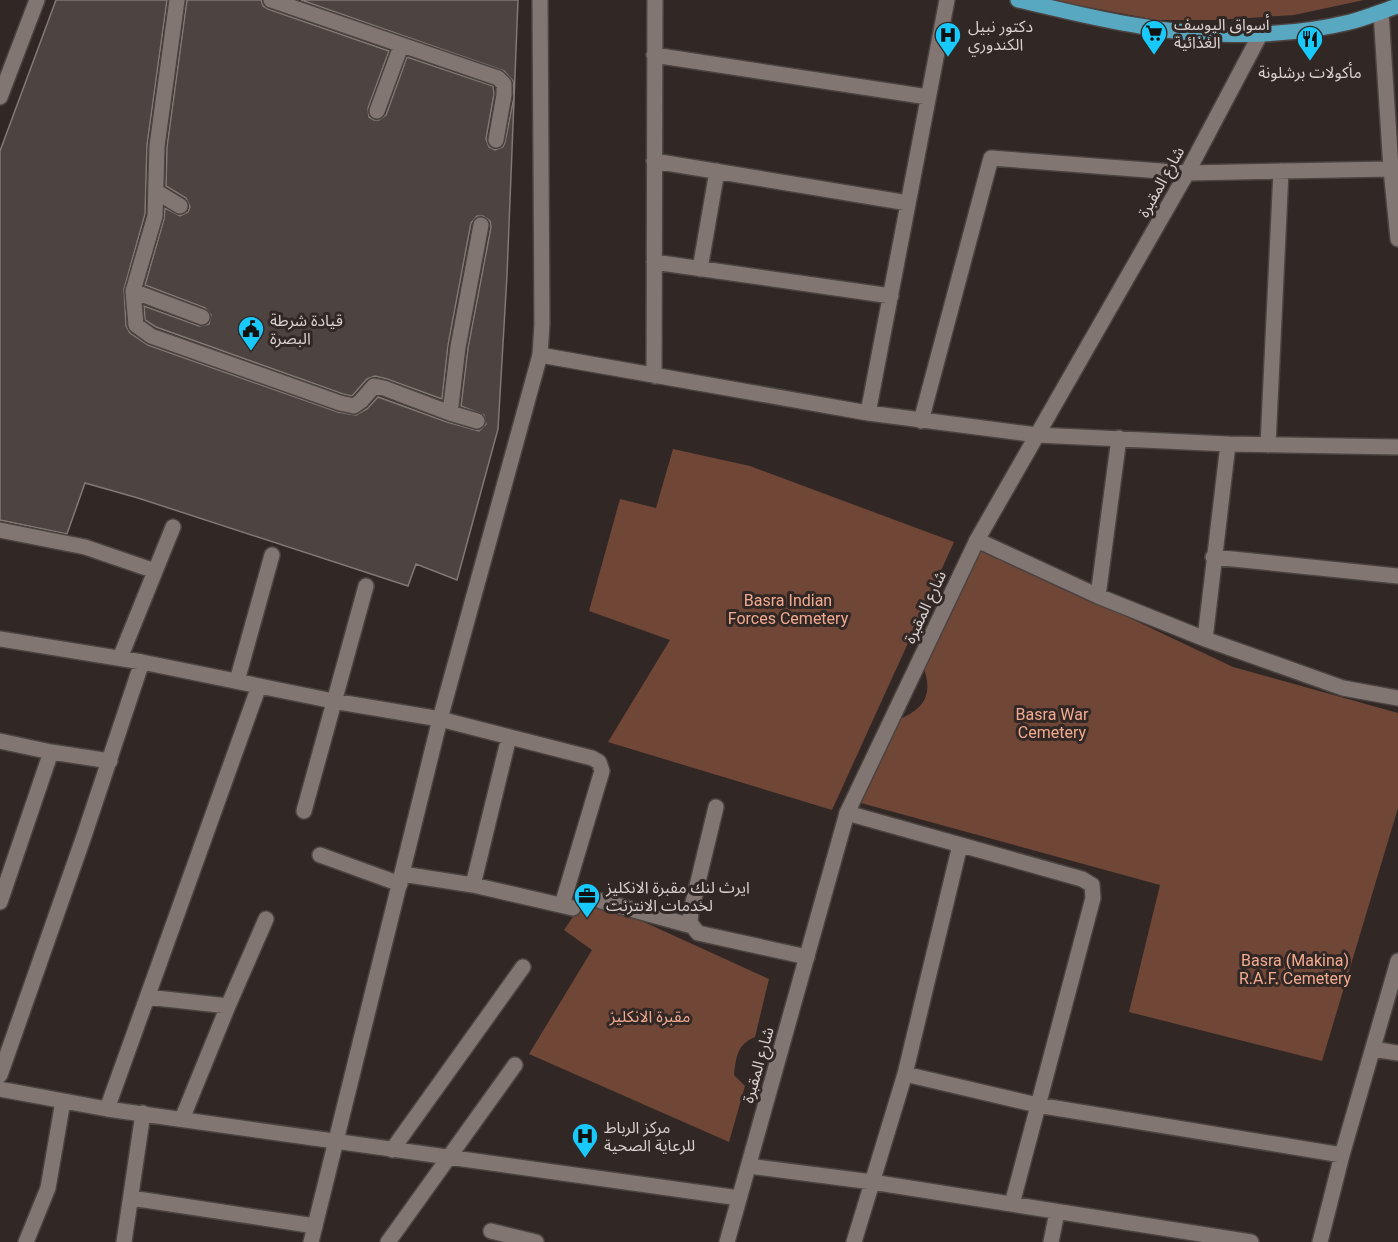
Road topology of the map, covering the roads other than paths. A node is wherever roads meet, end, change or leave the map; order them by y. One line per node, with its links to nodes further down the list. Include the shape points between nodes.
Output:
1 (38, 0): 13 (street)
2 (177, 0): 23 (street, via 157,146)
3 (271, 0): 11 (street)
4 (540, 0): 33 (street)
5 (656, 0): 12 (street)
6 (947, 0): 14 (street)
7 (1018, 0): 10 (main road, via 1175,32)
8 (1398, 6): 9 (main road)
9 (1381, 12): 10 (main road, via 1351,22); 16 (street)
10 (1261, 33): 22 (street, شارع المقبرة)
11 (401, 46): 15 (street); 17 (street, via 498,78 504,84 504,95)
12 (654, 56): 14 (street); 18 (street)
13 (0, 97)
14 (928, 97): 24 (street)
15 (377, 111)
16 (1393, 112): 19 (street)
17 (496, 140)
18 (654, 161): 20 (street); 28 (street)
19 (1391, 169): 21 (street); 27 (street)
20 (717, 171): 24 (street); 29 (street)
21 (1281, 171): 22 (street); 42 (street)
22 (1187, 173): 38 (street, via 991,158); 39 (street, شارع المقبرة)
23 (157, 192): 25 (street); 30 (street, via 155,216)
24 (908, 203): 31 (street)
25 (180, 206)
26 (481, 225): 35 (street)
27 (1398, 238)
28 (654, 262): 29 (street); 34 (street)
29 (700, 269): 31 (street)
30 (133, 291): 32 (street); 35 (street, via 136,325 151,336 340,404 354,406 374,386)
31 (891, 296): 36 (street)
32 (202, 317)
33 (540, 355): 34 (street); 61 (street)
34 (654, 376): 36 (street)
35 (450, 412): 37 (street)
36 (868, 413): 38 (street)
37 (477, 421)
38 (921, 421): 39 (street)
39 (1036, 435): 40 (street); 46 (street, شارع المقبرة)
40 (1119, 438): 41 (street); 52 (street)
41 (1228, 444): 42 (street); 48 (street)
42 (1268, 445): 43 (street)
43 (1398, 447)
44 (173, 527): 49 (street)
45 (0, 530): 49 (street, via 85,547)
46 (976, 540): 52 (street); 68 (street, شارع المقبرة)
47 (272, 555): 57 (street)
48 (1214, 557): 50 (street); 54 (street)
49 (155, 571): 55 (street)
50 (1398, 576)
51 (366, 586): 60 (street)
52 (1098, 596): 54 (street)
53 (0, 639): 55 (street)
54 (1205, 639): 59 (street, via 1343,688)
55 (120, 658): 56 (street)
56 (142, 662): 57 (street); 65 (street)
57 (237, 681): 58 (street)
58 (260, 686): 60 (street); 80 (street)
59 (1398, 698)
60 (333, 701): 61 (street); 67 (street)
61 (440, 719): 62 (street); 71 (street)
62 (509, 737): 72 (street); 72 (street, via 592,758 599,762 602,771 568,907)
63 (0, 741): 64 (street)
64 (51, 752): 65 (street); 74 (street)
65 (110, 760): 86 (street)
66 (716, 807): 76 (street, via 691,911)
67 (304, 811)
68 (847, 813): 69 (street); 77 (street, شارع المقبرة)
69 (960, 845): 85 (street); 89 (street, via 1083,879 1092,885 1093,898)
70 (320, 855): 71 (street)
71 (401, 879): 72 (street); 93 (street)
72 (473, 885)
73 (601, 901): 76 (street)
74 (0, 902)
75 (266, 919): 81 (street)
76 (692, 926): 77 (street, via 698,933)
77 (807, 957): 97 (street, شارع المقبرة)
78 (1398, 961): 82 (street)
79 (524, 967): 94 (street)
80 (147, 997): 81 (street); 90 (street)
81 (228, 1006): 92 (street)
82 (1373, 1049): 83 (street); 95 (street)
83 (1398, 1053)
84 (515, 1065): 96 (street)
85 (904, 1074): 89 (street); 98 (street)
86 (0, 1075)
87 (0, 1089): 88 (street)
88 (63, 1101): 90 (street); 106 (street, via 48,1188)
89 (1037, 1105): 95 (street); 101 (street)
90 (107, 1109): 91 (street)
91 (143, 1113): 92 (street); 99 (street)
92 (182, 1119): 93 (street)
93 (336, 1142): 94 (street); 103 (street)
94 (392, 1150): 96 (street)
95 (1342, 1155): 115 (street)
96 (447, 1157): 100 (street); 109 (street)
97 (748, 1166): 98 (street); 100 (street, شارع المقبرة)
98 (872, 1182): 101 (street); 112 (street)
99 (132, 1198): 103 (street); 107 (street)
100 (739, 1198): 111 (street, شارع المقبرة)
101 (1012, 1204): 102 (street)
102 (1057, 1212): 105 (street); 113 (street)
103 (315, 1226): 108 (street)
104 (491, 1231): 110 (street)
105 (1163, 1235): 114 (street)
106 (26, 1242)
107 (124, 1242)
108 (311, 1242)
109 (388, 1242)
110 (536, 1242)
111 (727, 1242)
112 (854, 1242)
113 (1051, 1242)
114 (1250, 1242)
115 (1320, 1242)

